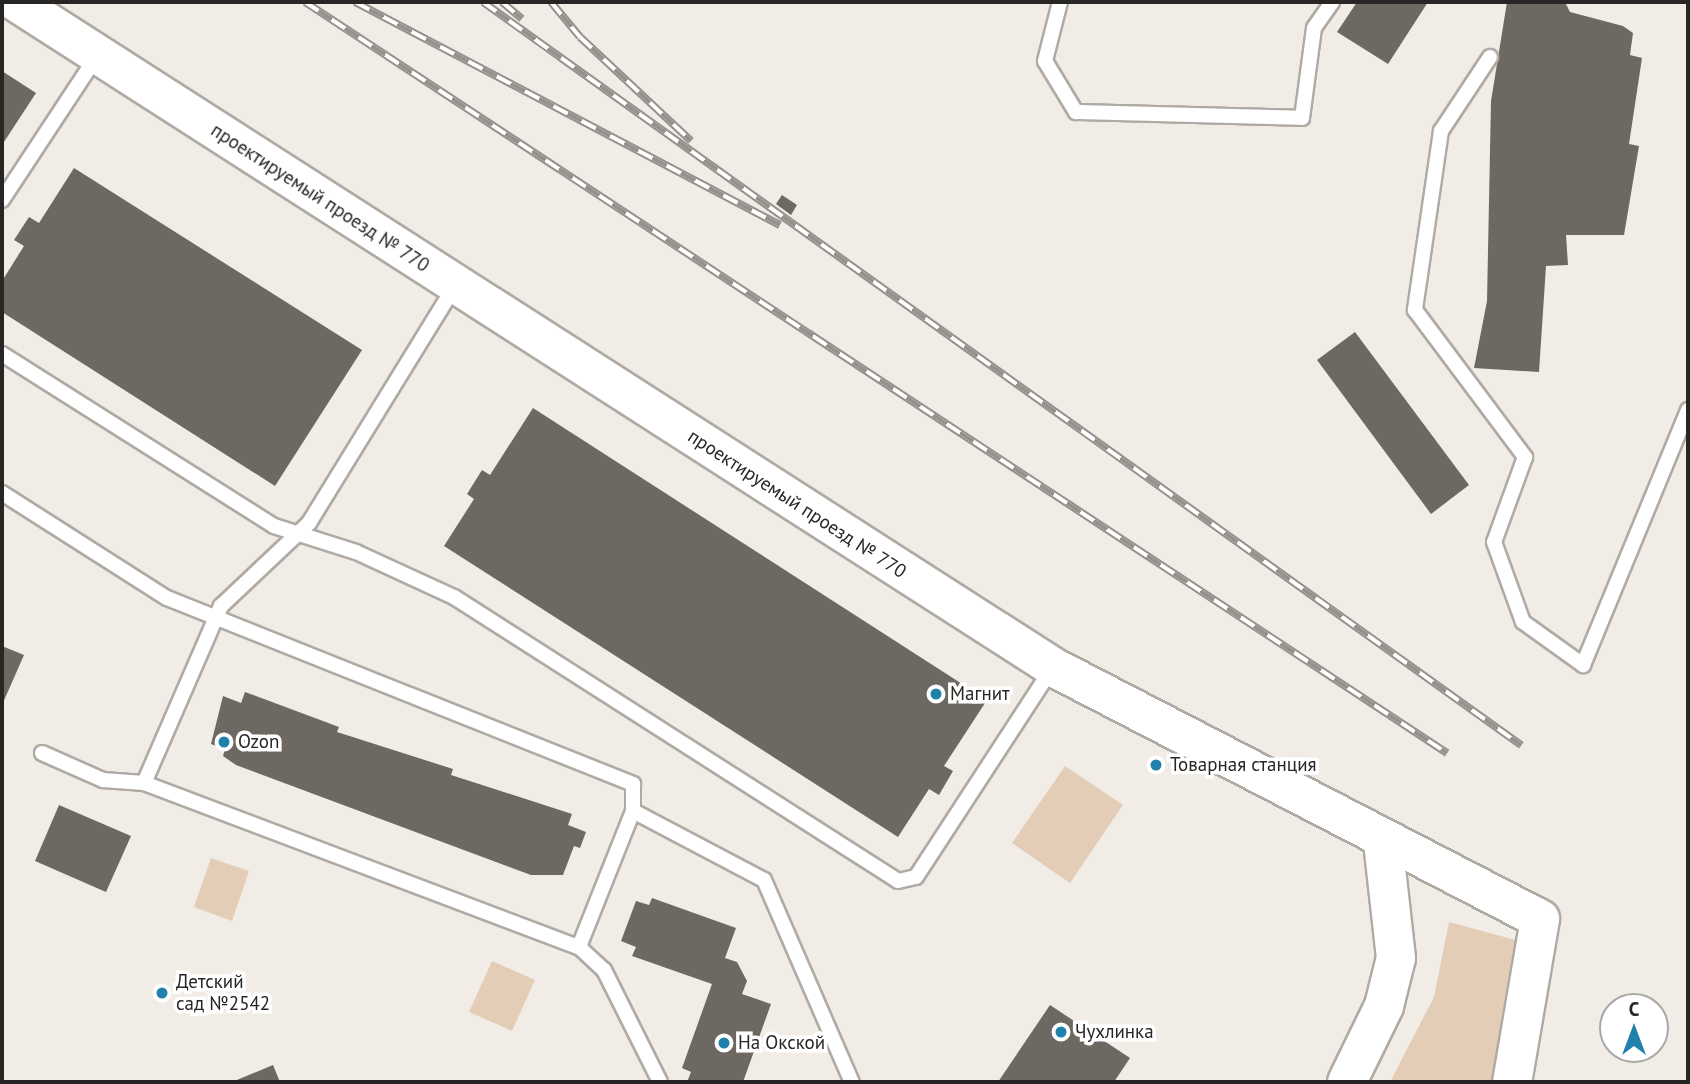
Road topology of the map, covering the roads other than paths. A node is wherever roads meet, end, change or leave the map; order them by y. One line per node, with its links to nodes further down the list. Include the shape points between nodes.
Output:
1 (16, 2): 4 (street, проектируемый проезд № 770)
2 (1060, 2): 3 (lane, via 1045,61 1076,112 1303,118 1314,28)
3 (1332, 2)
4 (98, 55): 6 (lane); 7 (street, проектируемый проезд № 770)
5 (1490, 57): 9 (lane, via 1441,131 1415,310 1525,457 1494,542 1523,622 1583,665)
6 (2, 200)
7 (456, 285): 11 (lane); 13 (street, проектируемый проезд № 770)
8 (2, 354): 11 (lane, via 274,526)
9 (1688, 410)
10 (2, 493): 12 (lane, via 167,598)
11 (298, 534): 12 (lane, via 233,590); 13 (lane, via 356,552 454,597 898,881 916,877)
12 (216, 617): 15 (lane); 16 (lane, via 625,778 637,797)
13 (1053, 667): 17 (street, проектируемый проезд № 770)
14 (42, 753): 15 (lane, via 103,780)
15 (144, 783): 18 (lane)
16 (633, 811): 18 (lane); 20 (lane, via 764,880)
17 (1383, 842): 21 (street, via 1396,958 1384,1006); 22 (street, проектируемый проезд № 770, via 1539,919)
18 (579, 947): 19 (lane, via 604,970)
19 (660, 1082)
20 (852, 1082)
21 (1347, 1082)
22 (1512, 1082)

